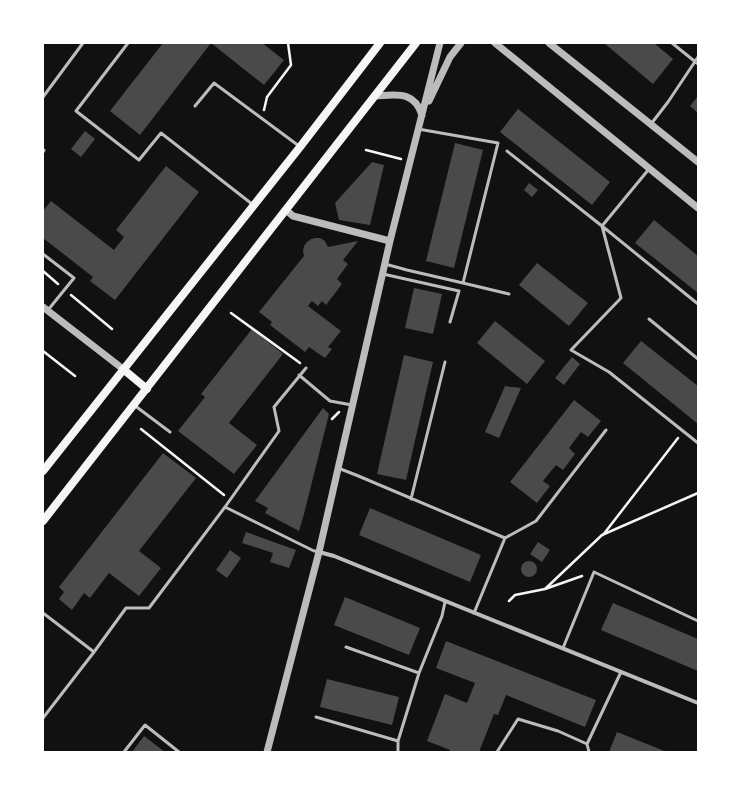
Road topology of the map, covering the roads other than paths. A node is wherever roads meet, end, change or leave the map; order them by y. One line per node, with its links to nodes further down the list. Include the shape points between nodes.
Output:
1 (83, 43): 13 (lane)
2 (128, 43): 22 (lane, via 76,111 139,160 161,133)
3 (380, 43): 18 (main road)
4 (416, 43): 12 (main road)
5 (440, 43): 15 (street)
6 (461, 43): 15 (street, via 450,57)
7 (495, 43): 21 (street)
8 (549, 43): 16 (street)
9 (672, 43): 11 (lane)
10 (698, 57): 11 (lane)
11 (697, 63): 16 (lane)
12 (375, 96): 15 (street, via 406,96 420,108); 24 (main road)
13 (43, 97)
14 (195, 106): 18 (lane, via 214,82)
15 (422, 116): 17 (street)
16 (651, 124): 20 (street)
17 (418, 129): 26 (street); 30 (lane, via 498,143)
18 (300, 147): 22 (main road)
19 (508, 151): 25 (lane)
20 (698, 162)
21 (650, 169): 23 (street); 25 (lane)
22 (254, 205): 39 (main road)
23 (698, 208)
24 (286, 210): 26 (street, via 293,216); 41 (main road)
25 (602, 226): 32 (lane); 46 (lane, via 621,298 571,350 609,372)
26 (390, 241): 28 (street)
27 (43, 254): 33 (lane, via 74,278)
28 (385, 264): 29 (street); 30 (lane)
29 (383, 274): 35 (lane, via 459,291); 43 (street)
30 (462, 283): 31 (lane)
31 (510, 294)
32 (698, 304)
33 (45, 309): 39 (street)
34 (649, 319): 36 (lane)
35 (450, 322)
36 (698, 359)
37 (445, 362): 49 (lane)
38 (306, 368): 40 (lane)
39 (123, 369): 41 (main road); 48 (main road)
40 (299, 375): 43 (lane, via 330,401); 50 (lane, via 274,407 279,432)
41 (147, 389): 42 (main road)
42 (134, 405): 45 (lane); 51 (main road)
43 (353, 406): 47 (street)
44 (606, 430): 52 (lane, via 536,521)
45 (170, 432)
46 (698, 443)
47 (338, 468): 49 (lane); 53 (street)
48 (43, 471)
49 (411, 499): 52 (lane)
50 (225, 507): 53 (lane); 60 (lane, via 149,608 126,608)
51 (43, 521)
52 (505, 538): 56 (lane)
53 (319, 552): 54 (street); 70 (street)
54 (445, 602): 56 (street); 62 (lane)
55 (43, 613): 60 (lane)
56 (474, 613): 59 (street)
57 (698, 621): 59 (lane, via 594,572)
58 (346, 647): 62 (lane)
59 (563, 648): 61 (street)
60 (94, 652): 65 (lane)
61 (621, 672): 63 (street); 67 (lane)
62 (419, 673): 66 (lane)
63 (698, 703)
64 (316, 717): 66 (lane)
65 (43, 718)
66 (398, 741): 71 (lane)
67 (587, 744): 72 (lane, via 558,731 518,719); 73 (lane)
68 (124, 752): 69 (lane, via 145,725)
69 (179, 752)
70 (267, 752)
71 (398, 752)
72 (497, 752)
73 (589, 752)

